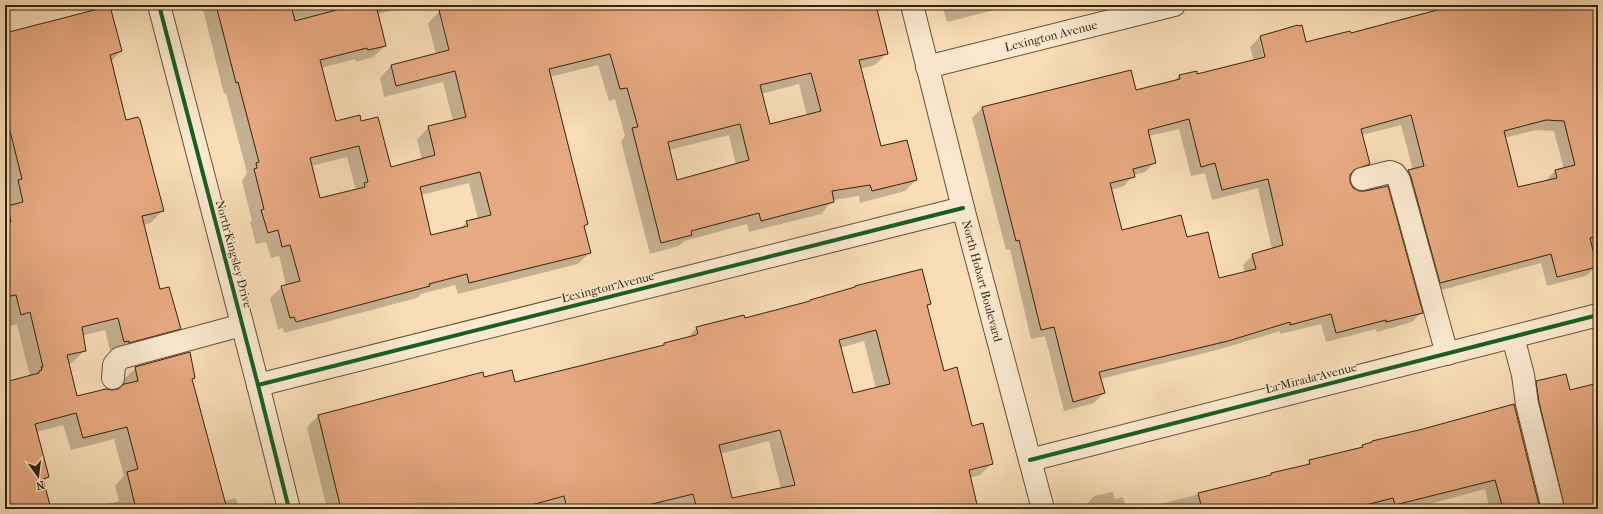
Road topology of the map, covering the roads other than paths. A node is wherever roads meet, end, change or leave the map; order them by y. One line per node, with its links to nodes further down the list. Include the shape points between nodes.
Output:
1 (159, 5): 8 (street, North Kingsley Drive)
2 (912, 5): 4 (street, North Hobart Boulevard)
3 (1174, 5): 4 (street, Lexington Avenue)
4 (927, 68): 6 (street, North Hobart Boulevard)
5 (1362, 179): 10 (street, via 1390,172 1399,180)
6 (963, 208): 12 (street, Lexington Avenue); 13 (street, North Hobart Boulevard)
7 (1598, 316): 9 (street, La Mirada Avenue)
8 (242, 325): 11 (street, via 120,358 114,365); 12 (street, North Kingsley Drive)
9 (1513, 337): 10 (street, La Mirada Avenue); 16 (street)
10 (1448, 354): 13 (street, La Mirada Avenue)
11 (113, 378)
12 (258, 385): 14 (street, North Kingsley Drive)
13 (1030, 460): 15 (street, North Hobart Boulevard)
14 (289, 509)
15 (1043, 509)
16 (1553, 509)

